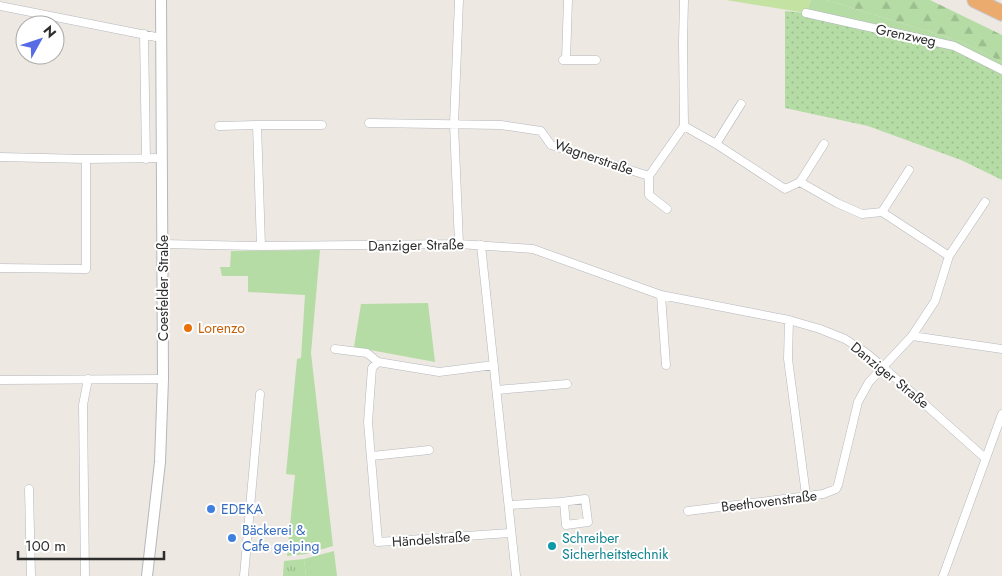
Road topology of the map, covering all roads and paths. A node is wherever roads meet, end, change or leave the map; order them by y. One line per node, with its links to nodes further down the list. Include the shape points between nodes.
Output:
1 (161, 0): 10 (street, Coesfelder Straße)
2 (459, 0): 15 (street)
3 (568, 0): 11 (street, via 564,60)
4 (684, 0): 19 (street)
5 (975, 0): 8 (highway)
6 (0, 6): 9 (street)
7 (806, 13): 12 (street, Grenzweg, via 954,46)
8 (1002, 13)
9 (144, 34): 10 (street); 25 (street)
10 (161, 38): 23 (street, Coesfelder Straße)
11 (596, 60)
12 (1002, 70)
13 (741, 104): 20 (street)
14 (369, 123): 15 (street, Wagnerstraße)
15 (454, 124): 27 (street, Wagnerstraße, via 501,125 541,131 551,145); 33 (street)
16 (257, 125): 17 (street); 18 (street); 35 (street)
17 (322, 125)
18 (219, 126)
19 (684, 126): 20 (street); 27 (street, Wagnerstraße)
20 (716, 144): 28 (street, via 785,189)
21 (824, 144): 28 (street)
22 (0, 157): 24 (street)
23 (162, 158): 25 (street); 32 (street, Coesfelder Straße)
24 (86, 159): 25 (street); 37 (street, via 86,269)
25 (146, 159)
26 (908, 170): 31 (street)
27 (649, 176): 30 (street, Wagnerstraße, via 649,195)
28 (800, 182): 31 (street, via 862,214)
29 (985, 202): 36 (street)
30 (667, 209)
31 (882, 212): 36 (street)
32 (163, 244): 35 (street, Danziger Straße); 48 (street, Coesfelder Straße)
33 (459, 244): 34 (street, Danziger Straße); 35 (street, Danziger Straße)
34 (481, 244): 38 (street, Danziger Straße, via 533,249); 44 (street)
35 (261, 246)
36 (949, 256): 40 (street, via 935,301)
37 (0, 268)
38 (661, 295): 39 (street, Danziger Straße); 45 (street)
39 (789, 320): 46 (street, Danziger Straße, via 845,339); 58 (street, via 788,359)
40 (912, 336): 41 (street); 46 (street)
41 (1002, 348)
42 (335, 349): 43 (street, via 367,353)
43 (378, 362): 44 (street, via 438,372); 55 (street, Händelstraße, via 372,368 368,422)
44 (494, 365): 51 (street)
45 (666, 365)
46 (883, 366): 56 (street, Danziger Straße); 58 (street, Beethovenstraße, via 858,402 836,489)
47 (88, 379): 48 (street); 49 (street); 64 (street, via 83,405)
48 (163, 379): 65 (street, Coesfelder Straße, via 160,462)
49 (0, 380)
50 (567, 384): 51 (street)
51 (497, 390): 60 (street)
52 (260, 394): 66 (street)
53 (1002, 414): 56 (street)
54 (429, 450): 55 (street)
55 (372, 456): 62 (street, Händelstraße, via 378,542)
56 (985, 458): 68 (street)
57 (29, 489): 63 (street)
58 (806, 495): 61 (street, Beethovenstraße)
59 (564, 502): 60 (street)
60 (510, 505): 62 (street)
61 (688, 511)
62 (511, 533): 67 (street)
63 (31, 576)
64 (85, 576)
65 (147, 576)
66 (244, 576)
67 (516, 576)
68 (943, 576)

